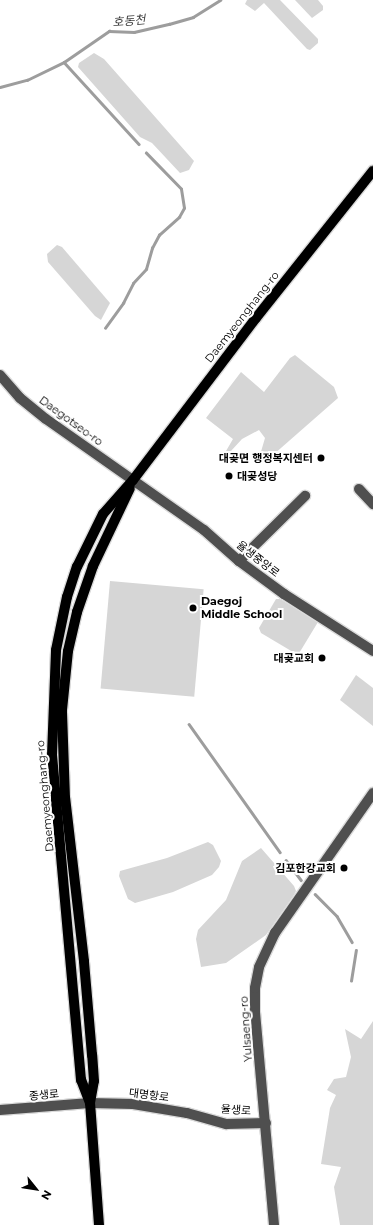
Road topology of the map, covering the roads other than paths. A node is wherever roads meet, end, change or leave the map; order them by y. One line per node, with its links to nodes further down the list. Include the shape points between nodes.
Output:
1 (373, 171): 3 (main road, Daemyeonghang-ro, via 256,318)
2 (0, 375): 3 (street, Daegotseo-ro, via 34,409)
3 (133, 480): 7 (street, 율생중앙로, via 204,530); 10 (main road, Daemyeonghang-ro, via 84,590 64,677 62,754 89,1018 94,1082); 10 (main road, Daemyeonghang-ro, via 103,514 77,567 62,614 54,681 52,755 81,1080)
4 (359, 489): 6 (street)
5 (305, 496): 7 (street)
6 (373, 504)
7 (238, 561): 8 (street, 율생중앙로)
8 (373, 651)
9 (373, 793): 13 (street, Yulsaeng-ro, via 275,933 259,967 255,988 255,1011)
10 (90, 1103): 11 (street, 종생로); 12 (street, 대명항로, via 152,1106); 14 (main road, Daemyeonghang-ro)
11 (0, 1110)
12 (204, 1119): 13 (street, 율생로, via 238,1125)
13 (266, 1123): 15 (street, Yulsaeng-ro)
14 (99, 1225)
15 (274, 1225)

